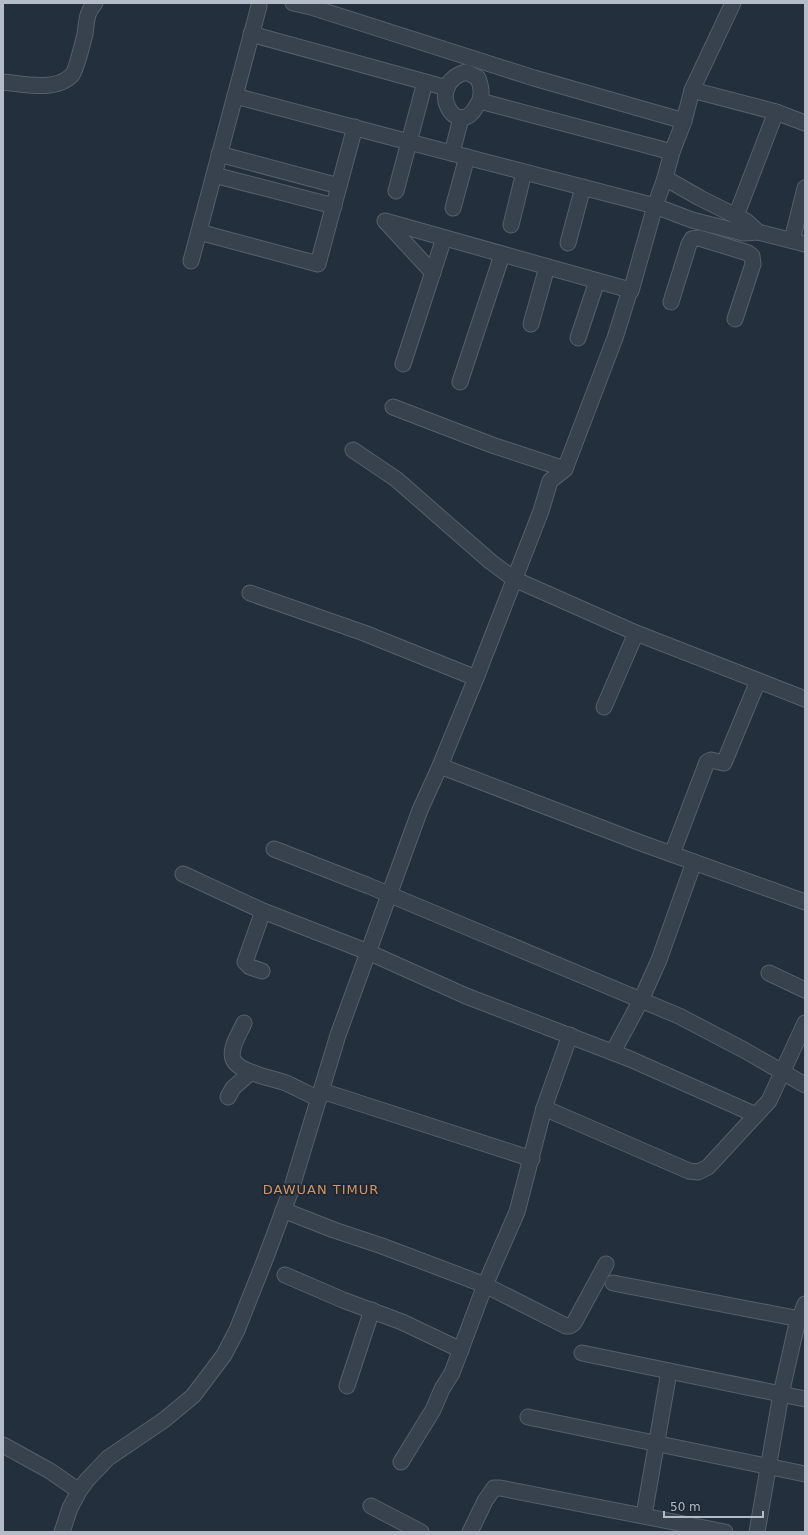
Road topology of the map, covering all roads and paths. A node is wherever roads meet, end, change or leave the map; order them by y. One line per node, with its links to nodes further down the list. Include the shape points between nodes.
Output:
1 (95, 3): 6 (street, via 89,10 83,42 72,75 49,86)
2 (293, 3): 14 (street, via 534,78)
3 (733, 3): 9 (street)
4 (259, 6): 5 (street)
5 (251, 34): 7 (street); 10 (street)
6 (3, 82)
7 (425, 82): 8 (street); 17 (street)
8 (447, 88): 11 (street, via 453,77 466,72 478,78 482,92); 13 (street, via 448,109 454,116)
9 (692, 90): 12 (street); 14 (street)
10 (235, 96): 16 (street); 20 (street)
11 (480, 101): 13 (street, via 474,112); 18 (street)
12 (776, 112): 15 (street); 33 (street)
13 (462, 118): 19 (street)
14 (684, 121): 18 (street)
15 (805, 123)
16 (355, 127): 17 (street); 25 (street)
17 (409, 142): 19 (street); 28 (street)
18 (672, 152): 24 (street)
19 (452, 153): 21 (street)
20 (219, 154): 23 (street); 25 (street)
21 (467, 157): 22 (street); 32 (street)
22 (524, 172): 26 (street); 35 (street)
23 (214, 175): 30 (street); 36 (street)
24 (665, 178): 29 (street); 31 (street)
25 (339, 186): 30 (street)
26 (583, 187): 31 (street); 40 (street)
27 (805, 188): 39 (street)
28 (396, 191)
29 (700, 198): 33 (street); 34 (street)
30 (334, 206): 36 (street, via 318,264)
31 (655, 206): 34 (street); 47 (street)
32 (453, 208)
33 (736, 216): 37 (street, via 746,221)
34 (692, 220): 37 (street)
35 (511, 225)
36 (198, 232): 43 (street)
37 (750, 232): 39 (street); 41 (street)
38 (444, 238): 42 (street); 45 (street); 45 (street, via 385,221)
39 (799, 242)
40 (568, 243)
41 (737, 250): 48 (street, via 699,238 692,239); 49 (street, via 752,256 753,264)
42 (502, 255): 44 (street); 53 (street)
43 (191, 261)
44 (547, 267): 46 (street); 50 (street)
45 (432, 273): 52 (street)
46 (597, 282): 47 (street); 51 (street)
47 (630, 290): 56 (street, via 615,338)
48 (671, 302)
49 (735, 319)
50 (531, 324)
51 (578, 338)
52 (403, 364)
53 (460, 382)
54 (393, 406): 56 (street, via 492,445)
55 (353, 450): 57 (street, via 396,479)
56 (565, 469): 57 (street, via 550,481)
57 (514, 579): 59 (street); 60 (street)
58 (250, 593): 60 (street, via 364,633)
59 (636, 633): 61 (street); 63 (street)
60 (476, 678): 64 (street)
61 (758, 681): 62 (street); 66 (street, via 724,763 711,760 707,762)
62 (805, 699)
63 (604, 707)
64 (440, 766): 66 (street); 69 (street, via 420,810)
65 (274, 849): 69 (street)
66 (672, 854): 67 (street)
67 (694, 862): 70 (street); 76 (street, via 660,960)
68 (182, 874): 71 (street)
69 (389, 894): 72 (street); 76 (street)
70 (805, 902)
71 (263, 911): 72 (street); 73 (street, via 245,962 250,967)
72 (368, 952): 79 (street, via 512,1015); 84 (street, via 338,1035)
73 (262, 971)
74 (769, 973): 75 (street)
75 (805, 990)
76 (641, 1000): 80 (street); 81 (street, via 679,1016)
77 (244, 1024): 82 (street, via 232,1048 232,1058 237,1065)
78 (805, 1024): 81 (street)
79 (570, 1035): 80 (street); 86 (street)
80 (613, 1052): 87 (street)
81 (783, 1071): 83 (street); 87 (street, via 769,1101)
82 (251, 1072): 84 (street); 85 (street, via 233,1088)
83 (805, 1085)
84 (321, 1095): 88 (street); 89 (street)
85 (228, 1097)
86 (544, 1108): 87 (street, via 689,1171 698,1172 708,1166); 88 (street)
87 (756, 1115)
88 (532, 1159): 93 (street, via 518,1212)
89 (283, 1210): 93 (street); 109 (street, via 224,1355 183,1406 108,1458)
90 (606, 1264): 93 (street, via 574,1323 568,1326)
91 (285, 1275): 95 (street)
92 (613, 1283): 96 (street)
93 (485, 1285): 97 (street)
94 (805, 1304): 96 (street)
95 (372, 1310): 97 (street); 100 (street)
96 (802, 1319): 101 (street)
97 (462, 1350): 106 (street, via 433,1410)
98 (582, 1353): 99 (street)
99 (669, 1372): 101 (street); 104 (street)
100 (347, 1386)
101 (781, 1394): 102 (street); 107 (street)
102 (805, 1399)
103 (528, 1417): 104 (street)
104 (656, 1444): 107 (street); 111 (street)
105 (3, 1446): 109 (street, via 50,1471)
106 (401, 1462)
107 (768, 1467): 108 (street); 116 (street)
108 (805, 1474)
109 (79, 1491): 112 (street)
110 (371, 1506): 113 (street)
111 (644, 1515): 114 (street, via 494,1488); 115 (street)
112 (62, 1532)
113 (421, 1532)
114 (470, 1532)
115 (725, 1532)
116 (757, 1532)

